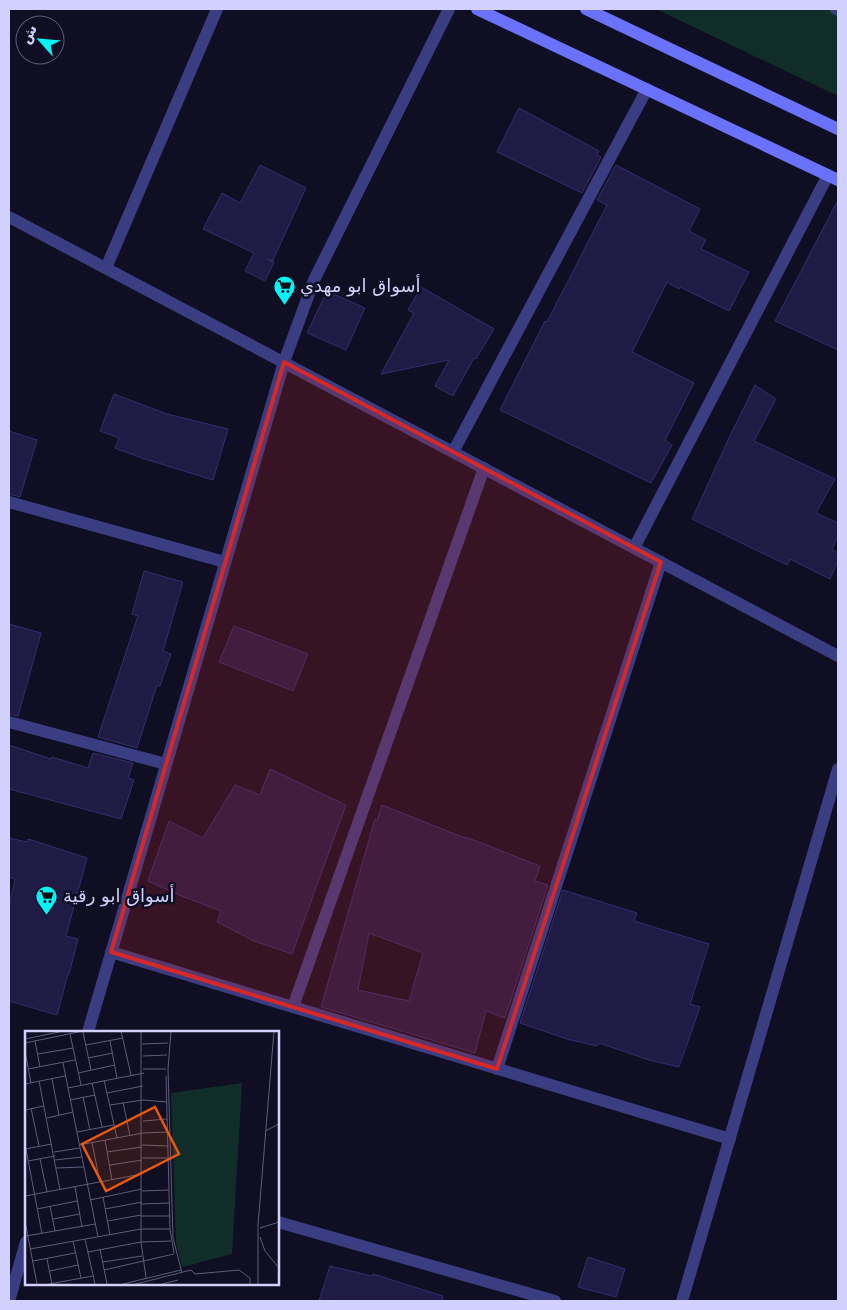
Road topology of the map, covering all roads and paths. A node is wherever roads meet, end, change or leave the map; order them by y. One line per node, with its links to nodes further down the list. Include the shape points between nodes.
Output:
1 (217, 9): 9 (street)
2 (449, 9): 10 (street, via 314,280)
3 (477, 9): 5 (street)
4 (586, 9): 6 (street)
5 (647, 89): 7 (street); 11 (street)
6 (838, 129)
7 (833, 178): 14 (street)
8 (9, 217): 9 (street)
9 (106, 268): 10 (street)
10 (284, 362): 11 (street); 15 (street)
11 (453, 452): 12 (street)
12 (484, 468): 14 (street); 22 (street)
13 (9, 502): 15 (street)
14 (634, 548): 16 (street)
15 (225, 562): 19 (street)
16 (661, 562): 17 (street); 24 (street)
17 (838, 656)
18 (9, 722): 19 (street)
19 (166, 764): 21 (street)
20 (838, 769): 25 (street)
21 (111, 952): 22 (street); 23 (street)
22 (293, 1007): 24 (street)
23 (88, 1031)
24 (497, 1069): 25 (street)
25 (730, 1139): 30 (street)
26 (279, 1222): 29 (street)
27 (25, 1245): 28 (street)
28 (9, 1301)
29 (556, 1301)
30 (682, 1301)

